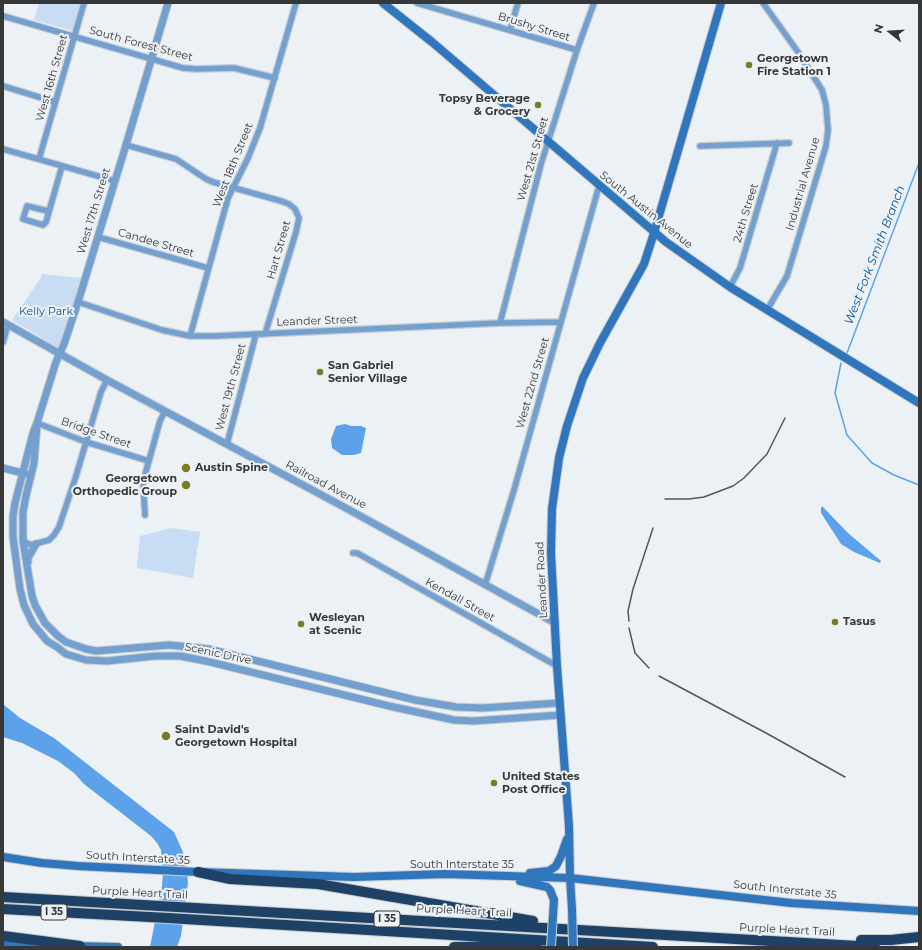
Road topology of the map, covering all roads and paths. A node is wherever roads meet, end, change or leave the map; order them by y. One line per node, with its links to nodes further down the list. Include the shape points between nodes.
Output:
1 (84, 3): 13 (street, West 16th Street)
2 (168, 3): 15 (street, West 17th Street)
3 (296, 3): 16 (street, West 18th Street)
4 (383, 3): 19 (main road, South Austin Avenue)
5 (417, 3): 10 (street, Brushy Street)
6 (518, 3): 12 (street)
7 (594, 3): 14 (street, West 21st Street)
8 (763, 3): 36 (street, Industrial Avenue, via 822,90 828,130 826,146 787,276)
9 (722, 5): 31 (main road, Leander Road)
10 (435, 6): 12 (street, Brushy Street)
11 (3, 16): 13 (street, South Forest Street)
12 (510, 30): 14 (street, Brushy Street)
13 (74, 36): 15 (street, South Forest Street); 18 (street, West 16th Street)
14 (576, 50): 19 (street, West 21st Street)
15 (152, 58): 16 (street, South Forest Street, via 183,68 234,68); 22 (street, West 17th Street)
16 (275, 78): 29 (street, West 18th Street, via 255,143)
17 (3, 86): 18 (street)
18 (56, 102): 25 (street, West 16th Street)
19 (548, 142): 28 (main road, South Austin Avenue); 39 (street, West 21st Street)
20 (777, 143): 21 (street); 23 (street); 34 (street, 24th Street, via 740,268)
21 (789, 143)
22 (126, 146): 27 (street, West 17th Street); 29 (street, Hart Street, via 176,159 206,179)
23 (700, 146)
24 (3, 149): 25 (street)
25 (39, 159): 26 (street)
26 (62, 166): 27 (street); 30 (street)
27 (115, 181): 32 (street, West 17th Street)
28 (599, 186): 31 (main road, South Austin Avenue); 37 (street, West 22nd Street)
29 (232, 188): 33 (street, West 18th Street); 41 (street, Hart Street, via 289,204 298,213 296,232)
30 (48, 211): 30 (street, via 27,206 23,219 43,225)
31 (654, 233): 34 (main road, South Austin Avenue); 61 (main road, Leander Road, via 644,264 588,366 566,426 551,516)
32 (98, 237): 33 (street, Candee Street); 35 (street, West 17th Street)
33 (208, 268): 42 (street, West 18th Street)
34 (730, 287): 36 (main road, South Austin Avenue)
35 (78, 302): 42 (street, Leander Street, via 162,330); 44 (street, West 17th Street)
36 (768, 310): 46 (main road, South Austin Avenue)
37 (561, 322): 39 (street, Leander Street); 60 (street, West 22nd Street)
38 (6, 323): 43 (street); 44 (street, Railroad Avenue)
39 (500, 323): 41 (street, Leander Street)
40 (256, 334): 41 (street, Leander Street); 42 (street, Leander Street); 50 (street, West 19th Street)
41 (266, 334)
42 (190, 336)
43 (3, 342)
44 (60, 354): 45 (street, Railroad Avenue); 48 (street, West 17th Street)
45 (107, 380): 47 (street, Railroad Avenue); 49 (street)
46 (919, 403)
47 (165, 411): 50 (street, Railroad Avenue); 51 (street)
48 (37, 423): 49 (street, Bridge Street); 53 (street, West 17th Street); 54 (street, West 17th Street, via 38,434)
49 (86, 442): 51 (street, Bridge Street); 57 (street, via 60,527 49,540)
50 (227, 444): 60 (street, Railroad Avenue)
51 (149, 461): 55 (street, via 144,482)
52 (3, 468): 53 (street)
53 (22, 473): 54 (street); 64 (street, Scenic Drive, via 13,516 13,537 24,605 39,632 66,654 86,660)
54 (30, 476): 56 (street, Scenic Drive, via 23,512)
55 (145, 515)
56 (23, 541): 57 (street, via 31,545); 59 (street, Scenic Drive)
57 (36, 544): 59 (street, via 28,558)
58 (353, 553): 67 (street, Kendall Street)
59 (27, 568): 62 (street, Scenic Drive, via 32,596 40,615 50,629 66,642 96,651)
60 (485, 585): 61 (street, Railroad Avenue)
61 (555, 623): 67 (main road, Leander Road)
62 (169, 645): 63 (street, Scenic Drive); 64 (street)
63 (209, 649): 65 (street); 66 (street, Scenic Drive)
64 (168, 656): 65 (street, Scenic Drive)
65 (206, 661): 68 (street, Scenic Drive)
66 (262, 663): 68 (street); 69 (street, Scenic Drive)
67 (557, 666): 72 (main road, Leander Road)
68 (259, 674): 70 (street, Scenic Drive)
69 (321, 676): 70 (street); 71 (street, Scenic Drive)
70 (318, 688): 74 (street, Scenic Drive)
71 (401, 696): 73 (street, Scenic Drive); 74 (street)
72 (560, 703): 73 (street, Scenic Drive); 75 (main road, Leander Road)
73 (456, 707): 76 (street)
74 (398, 708): 76 (street, Scenic Drive)
75 (561, 715): 76 (street, Scenic Drive, via 480,721); 77 (main road, Leander Road)
76 (454, 720)
77 (569, 830): 80 (main road, via 561,856 556,866 549,871); 81 (main road, Leander Road)
78 (3, 857): 79 (main road, South Interstate 35, via 78,866)
79 (198, 872): 80 (main road, South Interstate 35, via 354,877); 85 (highway, via 230,879 298,882 341,888 533,921)
80 (492, 875): 81 (main road, South Interstate 35); 94 (main road, bridge, via 541,884 550,890 554,900)
81 (570, 878): 84 (main road, South Interstate 35, via 791,903); 96 (main road, Leander Road, bridge)
82 (3, 897): 85 (highway, Purple Heart Trail / I 35)
83 (3, 909): 98 (highway, Purple Heart Trail / I 35)
84 (919, 912)
85 (542, 928): 87 (highway, Purple Heart Trail / I 35)
86 (3, 936): 90 (highway)
87 (687, 936): 88 (highway, via 743,934 867,940); 100 (highway, Purple Heart Trail / I 35)
88 (919, 937)
89 (3, 943): 90 (main road)
90 (80, 946): 91 (main road)
91 (103, 946): 92 (main road)
92 (118, 947)
93 (454, 947): 95 (highway)
94 (551, 947)
95 (570, 947)
96 (573, 947)
97 (643, 947): 98 (highway)
98 (649, 947): 99 (highway, Purple Heart Trail / I 35)
99 (653, 947)
100 (875, 947)

